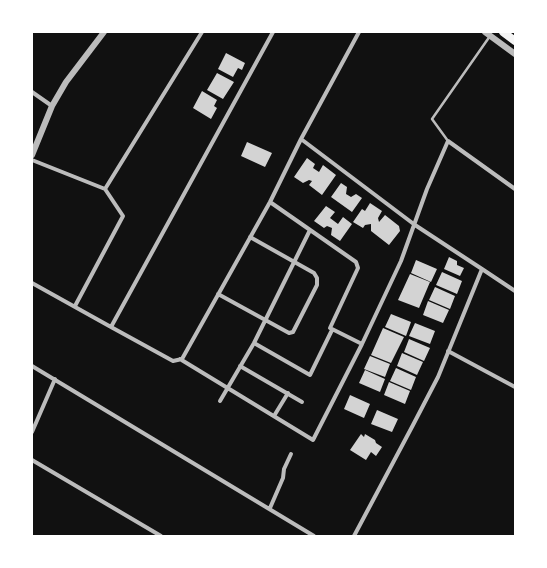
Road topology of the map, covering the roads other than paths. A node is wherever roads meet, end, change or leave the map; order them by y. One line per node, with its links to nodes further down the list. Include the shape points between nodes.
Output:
1 (104, 32): 10 (street, via 66,82)
2 (202, 32): 16 (street)
3 (273, 32): 28 (street)
4 (359, 32): 11 (street)
5 (503, 32): 7 (highway)
6 (489, 34): 8 (street); 12 (lane, via 432,119)
7 (515, 41)
8 (515, 54)
9 (32, 92): 10 (street)
10 (52, 106): 13 (street)
11 (301, 139): 17 (street); 18 (street)
12 (448, 141): 15 (street); 18 (street)
13 (32, 155)
14 (32, 160): 16 (street)
15 (515, 189)
16 (105, 190): 26 (street, via 123,216)
17 (270, 202): 19 (street); 20 (street)
18 (415, 225): 22 (street); 31 (street)
19 (310, 230): 21 (street); 29 (street, via 356,262 358,268 330,328)
20 (250, 237): 21 (street); 25 (street)
21 (294, 263): 27 (street); 27 (street, via 314,273 317,285 293,332 289,333)
22 (482, 269): 24 (street); 32 (street)
23 (32, 283): 26 (street)
24 (515, 292)
25 (218, 294): 27 (street); 33 (street)
26 (75, 306): 28 (street)
27 (265, 320): 30 (street)
28 (111, 327): 33 (street, via 173,361)
29 (332, 330): 30 (street, via 310,375); 31 (street)
30 (254, 343): 35 (street)
31 (362, 344): 42 (street, via 313,440)
32 (448, 351): 37 (street); 49 (street, via 438,377)
33 (180, 359): 38 (street)
34 (32, 366): 36 (street)
35 (240, 366): 38 (street); 39 (street)
36 (55, 379): 43 (street); 46 (street)
37 (515, 387)
38 (228, 388): 40 (street); 42 (street)
39 (288, 393): 41 (street); 42 (street)
40 (220, 401)
41 (302, 402)
42 (274, 416)
43 (32, 432)
44 (291, 454): 46 (street)
45 (32, 460): 47 (street)
46 (270, 508): 48 (street)
47 (162, 536)
48 (314, 536)
49 (354, 536)

